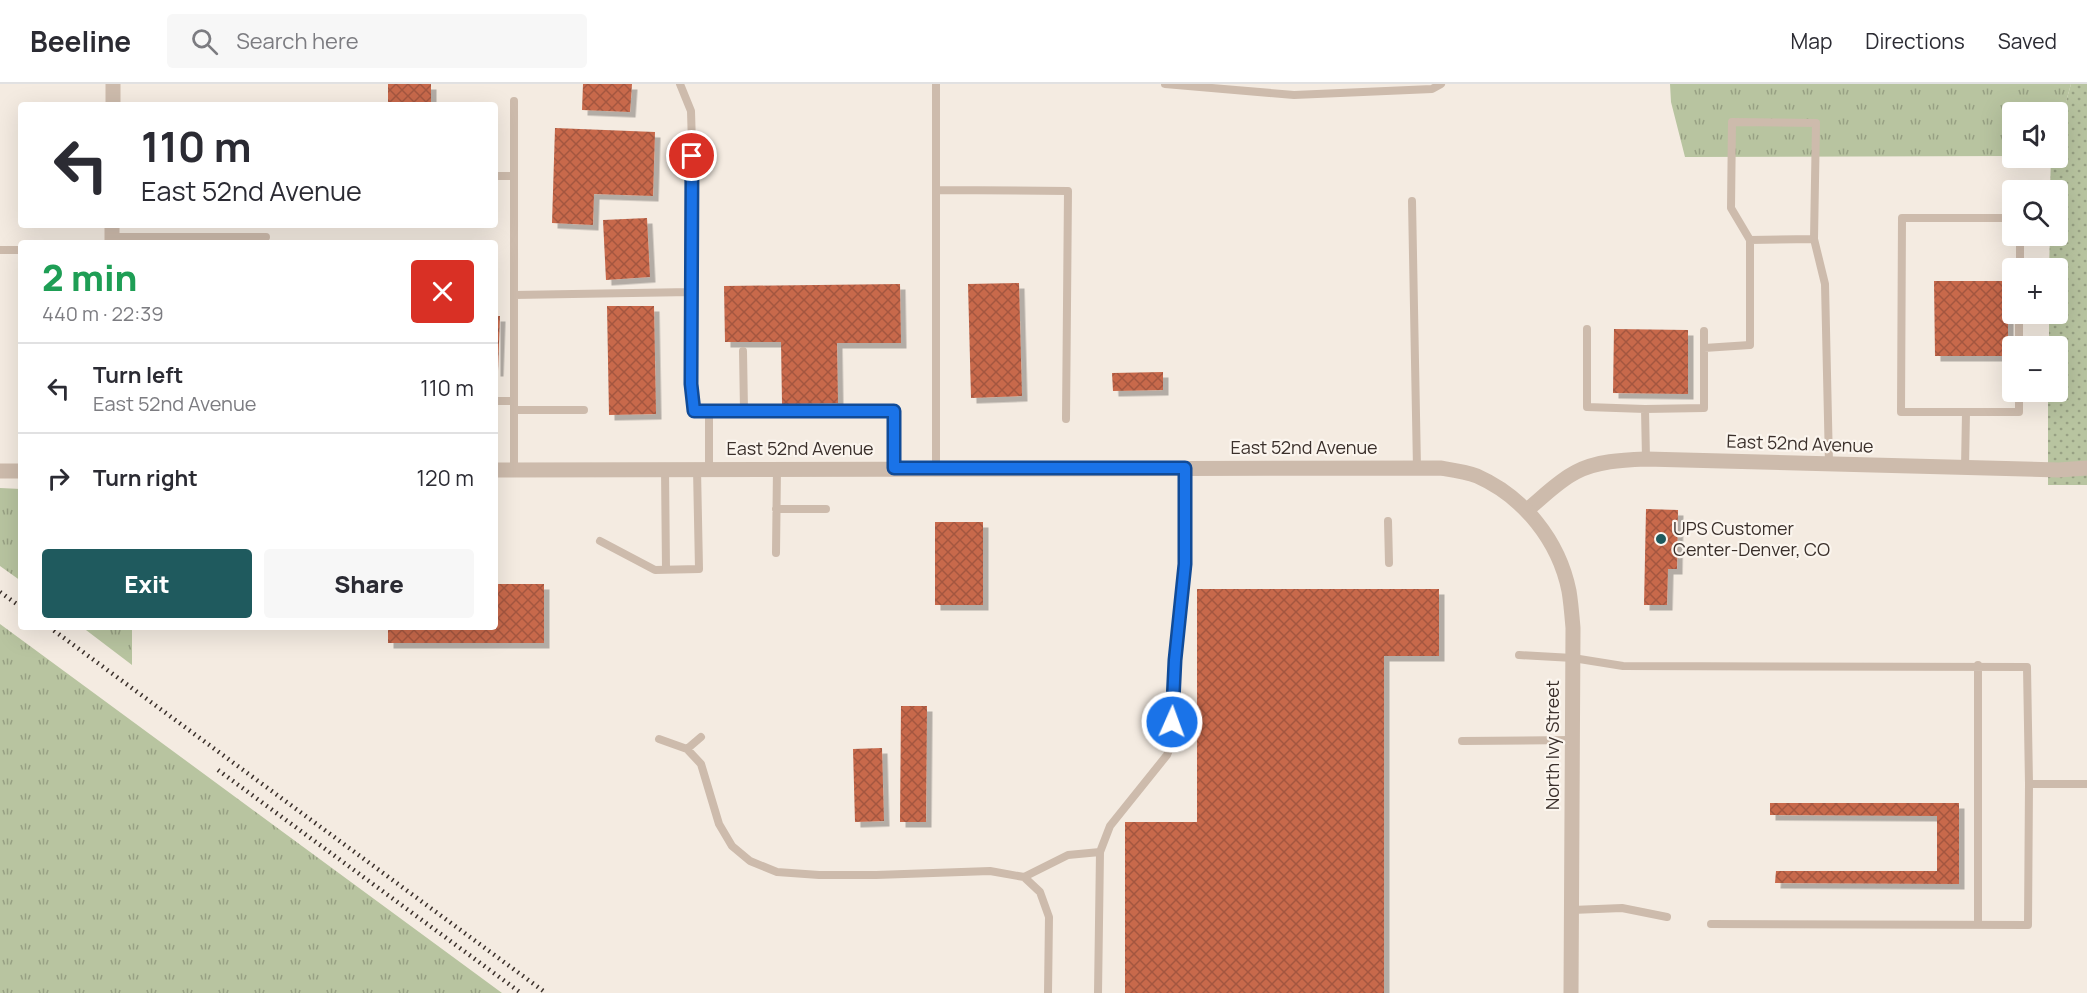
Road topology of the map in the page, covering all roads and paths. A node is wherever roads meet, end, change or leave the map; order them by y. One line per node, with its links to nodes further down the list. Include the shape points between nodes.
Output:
1 (113, 84): 7 (street)
2 (680, 84): 19 (lane, via 691,111)
3 (936, 84): 10 (lane)
4 (1165, 84): 5 (lane, via 1294,95 1432,89)
5 (1441, 84)
6 (514, 101): 9 (lane)
7 (113, 102)
8 (498, 176): 9 (lane)
9 (514, 176): 20 (lane)
10 (936, 189): 33 (lane, via 1068,190); 38 (lane)
11 (1412, 201): 40 (lane)
12 (2002, 218): 32 (lane, via 1902,218 1901,412)
13 (112, 235): 14 (lane)
14 (266, 237)
15 (1814, 239): 16 (lane); 16 (lane, via 1816,123 1732,122 1731,208); 35 (lane, via 1825,284)
16 (1750, 240): 23 (lane, via 1750,345)
17 (0, 250): 18 (lane)
18 (18, 250)
19 (692, 292): 20 (lane); 30 (lane, via 694,411)
20 (514, 295): 27 (lane)
21 (1587, 329): 28 (lane, via 1587,407)
22 (1704, 331): 23 (lane)
23 (1704, 348): 28 (lane, via 1704,408)
24 (743, 351): 31 (lane)
25 (498, 402): 27 (lane)
26 (2019, 402): 32 (lane, via 2019,412)
27 (514, 405): 29 (lane); 43 (lane)
28 (1645, 409): 34 (lane)
29 (584, 410)
30 (709, 411): 31 (lane); 45 (lane)
31 (744, 411): 37 (lane, via 894,411)
32 (1966, 412): 41 (lane)
33 (1066, 419)
34 (1646, 459): 35 (street, East 52nd Avenue); 51 (street, East 52nd Avenue, via 1590,466 1574,473)
35 (1829, 464): 41 (street, East 52nd Avenue)
36 (777, 468): 37 (street, East 52nd Avenue); 45 (street, East 52nd Avenue); 49 (lane)
37 (894, 468): 38 (street, East 52nd Avenue)
38 (936, 468): 39 (street, East 52nd Avenue)
39 (1185, 468): 40 (street, East 52nd Avenue); 67 (lane, via 1185,564 1172,742 1167,755 1110,826)
40 (1417, 468): 51 (street, East 52nd Avenue, via 1440,468 1475,476 1502,490)
41 (1965, 468): 42 (street, East 52nd Avenue)
42 (2087, 468)
43 (514, 469): 44 (street, East 52nd Avenue); 46 (street, East 52nd Avenue)
44 (665, 469): 45 (street, East 52nd Avenue); 56 (lane)
45 (703, 469): 56 (lane, via 699,569)
46 (498, 470)
47 (0, 471): 48 (street)
48 (18, 471)
49 (777, 509): 50 (lane); 54 (lane)
50 (826, 509)
51 (1527, 510): 58 (street, North Ivy Street, via 1559,557 1569,592)
52 (1388, 521): 55 (lane)
53 (600, 541): 56 (lane, via 655,570)
54 (776, 553)
55 (1389, 563)
56 (666, 569)
57 (1519, 655): 58 (lane)
58 (1573, 658): 59 (lane, via 1623,666); 62 (street, North Ivy Street)
59 (1978, 665): 65 (lane, via 2027,667); 72 (lane)
60 (701, 737): 64 (lane)
61 (658, 739): 64 (lane)
62 (1572, 740): 63 (lane); 69 (street, North Ivy Street)
63 (1462, 741)
64 (687, 749): 68 (lane, via 701,764 719,824 732,846 750,861 777,872 876,876 990,871)
65 (2029, 783): 66 (lane); 72 (lane, via 2028,925)
66 (2087, 784)
67 (1100, 852): 68 (lane, via 1068,855); 74 (lane)
68 (1024, 877): 73 (lane, via 1041,892 1049,917)
69 (1572, 910): 70 (lane, via 1622,908); 75 (street, North Ivy Street)
70 (1667, 917)
71 (1711, 924): 72 (lane)
72 (1978, 925)
73 (1048, 993)
74 (1098, 993)
75 (1571, 993)

